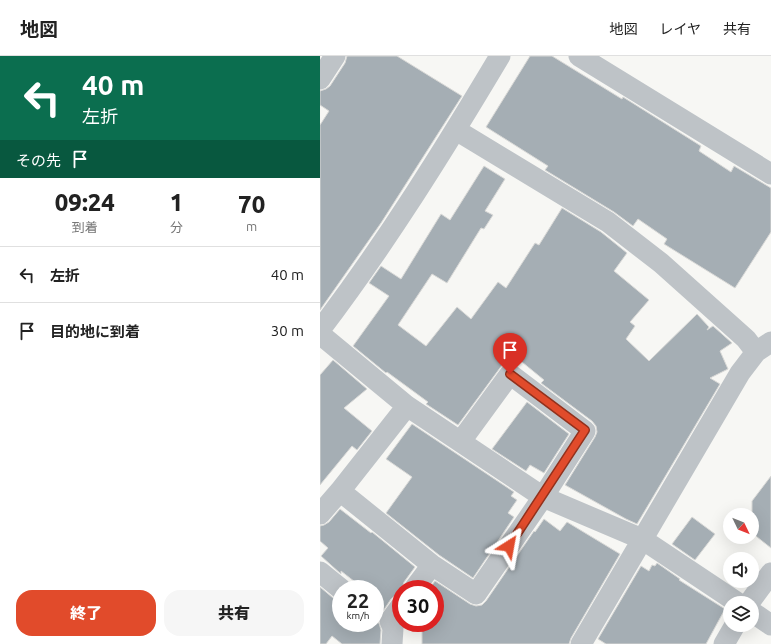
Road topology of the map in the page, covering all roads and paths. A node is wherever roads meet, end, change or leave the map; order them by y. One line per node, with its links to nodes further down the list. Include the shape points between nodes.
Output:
1 (335, 56): 4 (street)
2 (500, 56): 5 (street)
3 (579, 56): 6 (street)
4 (320, 79)
5 (456, 130): 7 (street, via 354,284); 9 (street, via 608,222 666,268 746,339)
6 (771, 174)
7 (320, 330)
8 (320, 334): 10 (street)
9 (763, 347): 15 (street, via 740,373)
10 (407, 406): 11 (street); 12 (street)
11 (461, 442): 13 (street); 13 (street, via 510,374 585,430)
12 (340, 491): 14 (street); 16 (street)
13 (542, 497): 15 (street); 16 (street, via 476,594)
14 (320, 514)
15 (642, 539): 21 (street); 28 (street)
16 (432, 565): 19 (street)
17 (320, 572): 20 (street)
18 (771, 573): 22 (street)
19 (421, 580)
20 (332, 582)
21 (728, 596)
22 (754, 596)
23 (389, 614): 27 (street, via 393,628)
24 (759, 617): 25 (street)
25 (771, 625)
26 (731, 632): 29 (street)
27 (392, 644)
28 (581, 644)
29 (724, 644)

